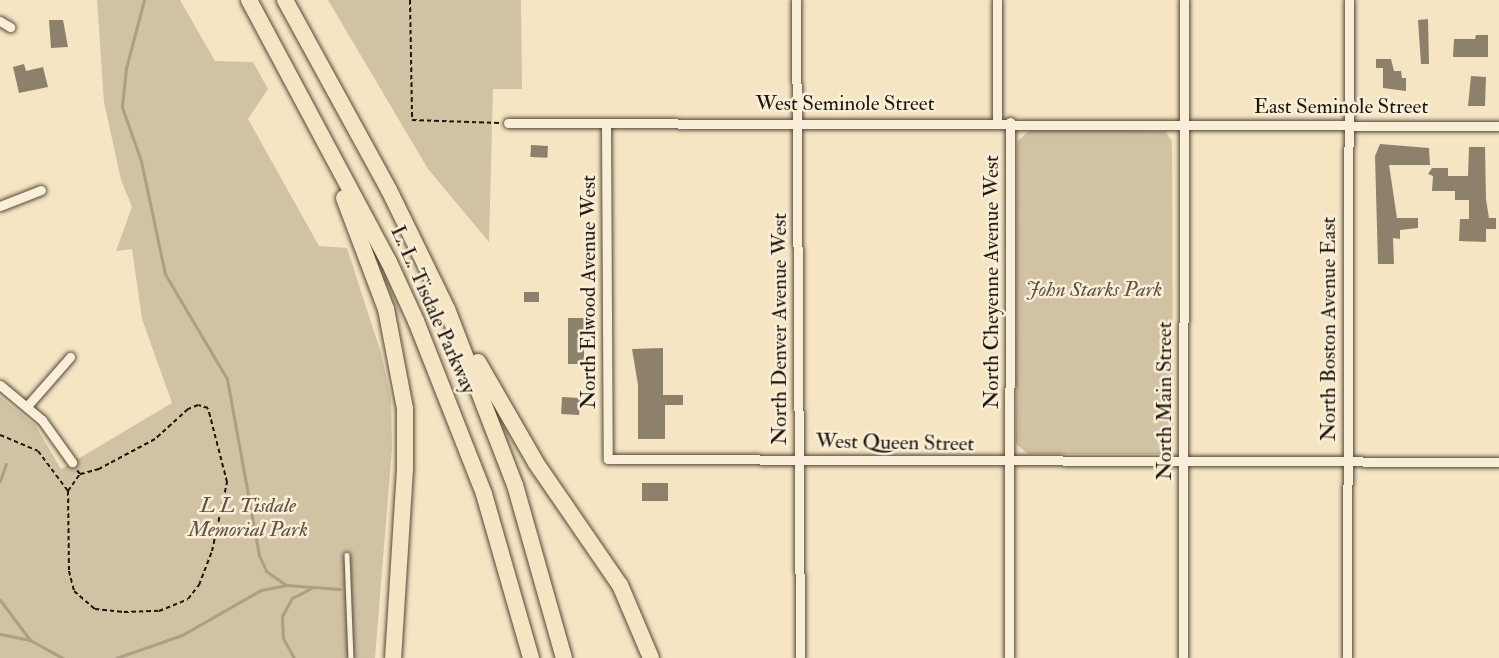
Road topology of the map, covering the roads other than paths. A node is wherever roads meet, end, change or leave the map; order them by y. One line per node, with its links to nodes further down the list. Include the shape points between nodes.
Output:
1 (249, 0): 17 (highway, L. L. Tisdale Parkway)
2 (285, 0): 20 (highway, L. L. Tisdale Parkway, via 389,190)
3 (796, 0): 9 (street, North Denver Avenue West)
4 (997, 0): 10 (street)
5 (1184, 0): 14 (street, North Main Street)
6 (1348, 0): 15 (street, North Boston Avenue East)
7 (0, 21): 8 (street)
8 (10, 27)
9 (797, 122): 10 (street, West Seminole Street); 13 (street, West Seminole Street); 25 (street, North Denver Avenue West)
10 (998, 122): 11 (street, West Seminole Street)
11 (1010, 122): 14 (street, West Seminole Street); 27 (street, North Cheyenne Avenue West)
12 (508, 123): 13 (street, West Seminole Street)
13 (606, 124): 24 (street, North Elwood Avenue West)
14 (1183, 125): 15 (street, East Seminole Street); 28 (street, North Main Street)
15 (1347, 125): 16 (street, East Seminole Street); 29 (street, North Boston Avenue East)
16 (1499, 126)
17 (319, 131): 33 (highway, via 386,309 401,380 405,469); 34 (highway, L. L. Tisdale Parkway, via 389,262 463,434)
18 (41, 190): 19 (street)
19 (0, 206)
20 (447, 309): 35 (highway, L. L. Tisdale Parkway, via 515,485); 36 (highway, via 536,463 620,585)
21 (70, 357): 23 (street)
22 (0, 386): 23 (street)
23 (28, 405): 26 (street)
24 (608, 459): 25 (street, West Queen Street)
25 (798, 460): 27 (street, West Queen Street); 37 (street, North Denver Avenue West)
26 (72, 462)
27 (1009, 462): 28 (street, West Queen Street); 38 (street, North Cheyenne Avenue West)
28 (1182, 462): 29 (street, West Queen Street); 39 (street, North Main Street)
29 (1347, 462): 30 (street, West Queen Street); 40 (street, North Boston Avenue East)
30 (1499, 462)
31 (347, 555): 32 (lane)
32 (351, 658)
33 (393, 658)
34 (531, 658)
35 (564, 658)
36 (651, 658)
37 (800, 658)
38 (1009, 658)
39 (1183, 658)
40 (1347, 658)

